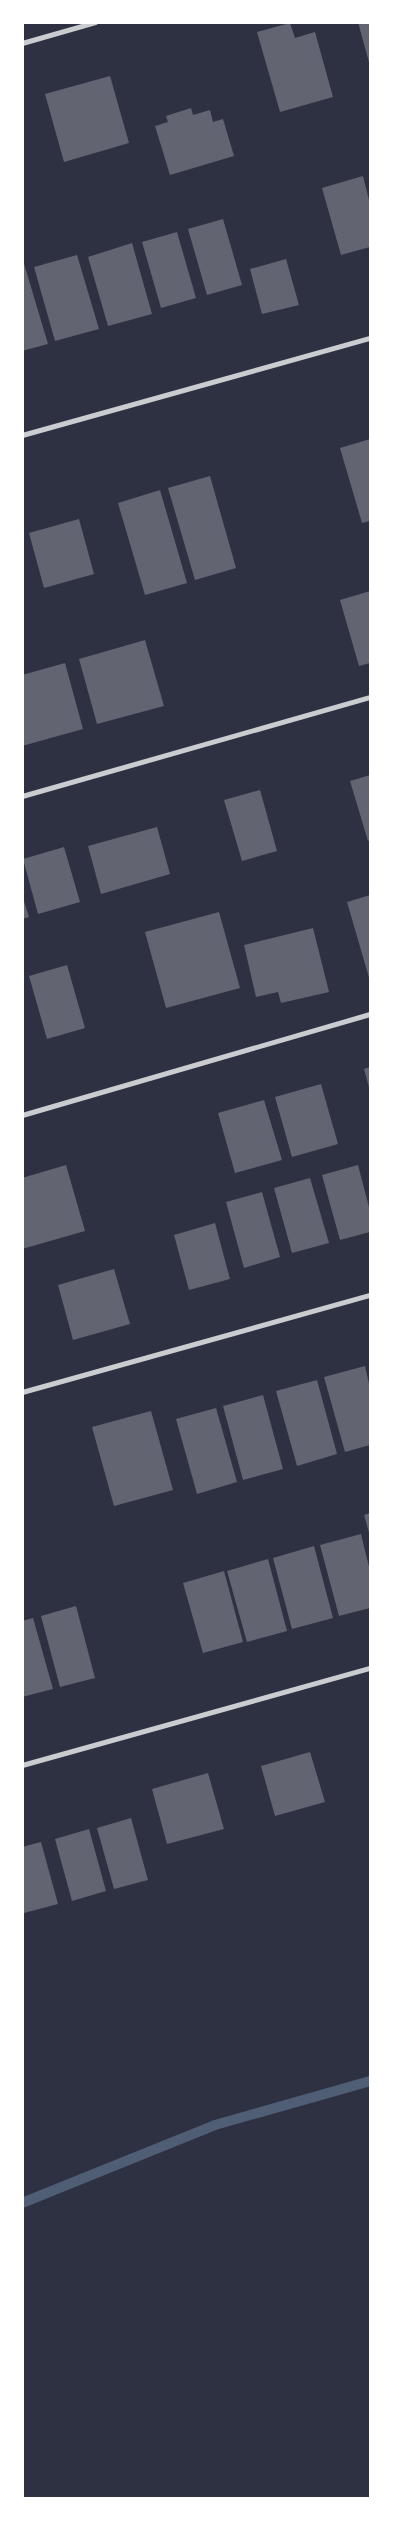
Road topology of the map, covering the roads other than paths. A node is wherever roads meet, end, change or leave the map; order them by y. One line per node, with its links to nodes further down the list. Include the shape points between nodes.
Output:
1 (95, 22): 2 (street)
2 (22, 43)
3 (370, 338): 4 (street)
4 (22, 435)
5 (370, 697): 6 (street)
6 (22, 796)
7 (370, 1014): 8 (street)
8 (22, 1115)
9 (370, 1295): 10 (street)
10 (22, 1392)
11 (370, 1668): 12 (street)
12 (22, 1765)

